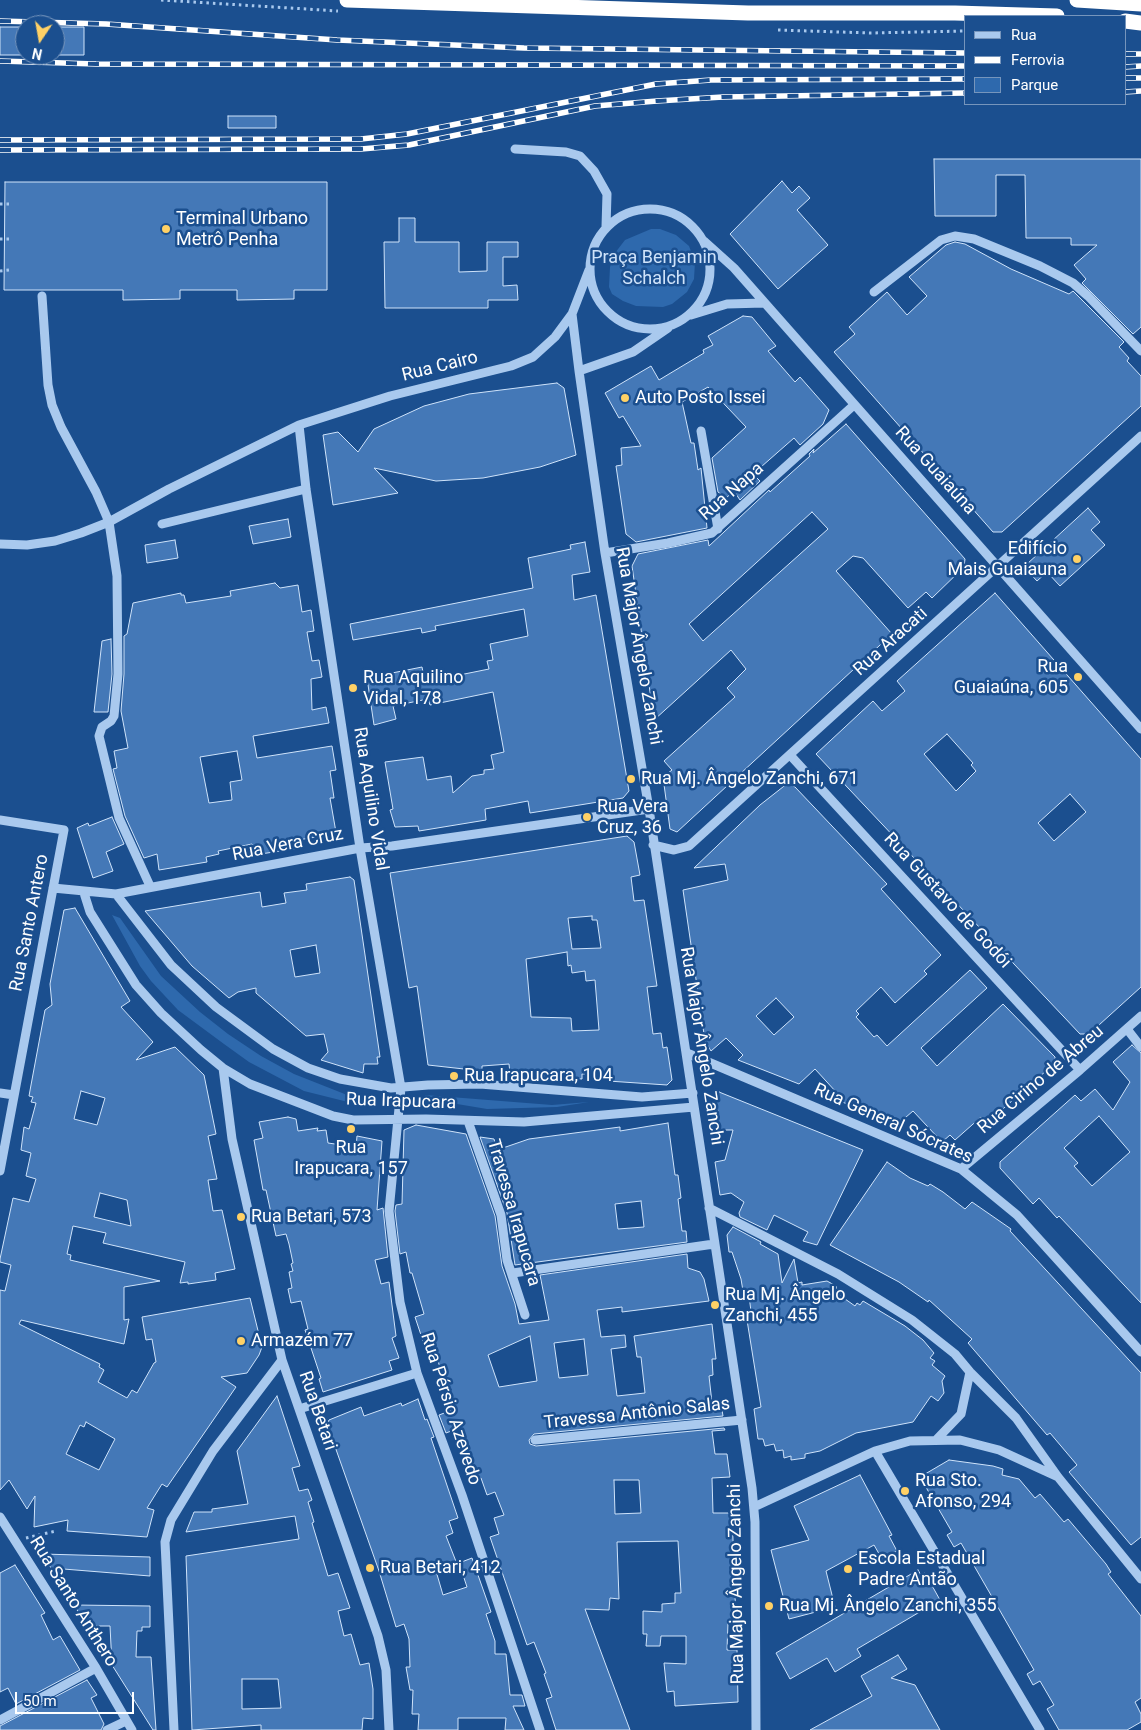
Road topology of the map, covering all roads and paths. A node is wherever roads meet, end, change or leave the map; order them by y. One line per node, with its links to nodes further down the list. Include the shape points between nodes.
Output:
1 (347, 0): 4 (highway, via 748,13)
2 (1077, 0): 3 (highway)
3 (1141, 4)
4 (1024, 15)
5 (1126, 21): 6 (highway)
6 (1141, 24)
7 (515, 149): 10 (street, via 580,156 594,171 607,194)
8 (0, 204): 9 (path)
9 (10, 204)
10 (606, 227): 13 (street, via 619,217 650,208 682,218); 15 (street, via 591,254)
11 (0, 239): 12 (path)
12 (10, 239)
13 (704, 241): 19 (street, Rua Guaiaúna, via 734,268); 21 (street, via 709,256 707,289)
14 (9, 270): 16 (path)
15 (589, 270): 20 (street, Rua Major Ângelo Zanchi); 22 (street, via 599,302 610,314 640,329)
16 (0, 271)
17 (874, 292): 23 (street, via 941,240 955,236 974,238 1072,283)
18 (42, 296): 30 (street, via 52,405)
19 (764, 303): 21 (street, via 727,304); 25 (street, Rua Guaiaúna)
20 (572, 314): 24 (street, Rua Major Ângelo Zanchi); 26 (street, Rua Cairo, via 555,337 533,357 511,366 390,396)
21 (689, 316): 22 (street)
22 (673, 325): 24 (street, via 633,352)
23 (1141, 351)
24 (579, 371): 34 (street, Rua Major Ângelo Zanchi)
25 (854, 405): 32 (street, Rua Napa); 35 (street, Rua Guaiaúna)
26 (299, 425): 29 (street, Rua Aquilino Vidal); 30 (street, Rua Cairo)
27 (701, 431): 32 (street)
28 (1141, 436): 35 (street, Rua Aracati)
29 (306, 489): 31 (street); 41 (street, Rua Aquilino Vidal)
30 (109, 522): 33 (street, Rua Cairo, via 55,541 28,545); 42 (street, via 116,576 118,674 114,716 102,727 99,736 119,818)
31 (162, 524)
32 (718, 528): 34 (street, Rua Napa, via 701,537)
33 (0, 544)
34 (606, 553): 38 (street, Rua Major Ângelo Zanchi)
35 (999, 566): 36 (street, Rua Guaiaúna); 37 (street, Rua Aracati)
36 (1141, 729)
37 (790, 754): 40 (street, Rua Aracati, via 689,846 674,850); 51 (street, Rua Gustavo de Godói)
38 (649, 809): 40 (street, Rua Major Ângelo Zanchi); 41 (street, Rua Vera Cruz)
39 (0, 820): 43 (street, Rua Santo Antero, via 64,830)
40 (653, 845): 49 (street, Rua Major Ângelo Zanchi)
41 (360, 848): 42 (street, Rua Vera Cruz); 52 (street, Rua Aquilino Vidal)
42 (150, 886): 45 (street, Rua Vera Cruz)
43 (53, 888): 44 (street, Rua Vera Cruz); 55 (street, Rua Santo Antero)
44 (84, 893): 45 (street, Rua Vera Cruz); 50 (street, Rua Irapucara, via 90,912 136,985 161,1013)
45 (116, 894): 52 (street, Rua Irapucara, via 171,965 216,1008 273,1049 308,1068 340,1080)
46 (1141, 1016): 47 (street, Rua Cirino de Abreu)
47 (1127, 1028): 48 (street); 51 (street, Rua Cirino de Abreu)
48 (1141, 1047)
49 (687, 1053): 54 (street, Rua Major Ângelo Zanchi); 59 (street, Rua General Sócrates)
50 (223, 1068): 57 (street, Rua Irapucara, via 274,1095 333,1116 353,1120); 66 (street, Rua Betari, via 232,1139)
51 (1080, 1070): 59 (street, Rua Cirino de Abreu)
52 (401, 1088): 54 (street, Rua Irapucara, via 428,1084 480,1084 642,1097); 57 (street, Rua Pérsio Azevedo)
53 (0, 1092): 55 (street)
54 (693, 1093): 56 (street, Rua Major Ângelo Zanchi)
55 (14, 1095): 60 (street, Rua Santo Antero)
56 (694, 1108): 58 (street, Rua Irapucara, via 524,1122); 61 (street, Rua Major Ângelo Zanchi)
57 (397, 1119): 58 (street, Rua Irapucara); 68 (street, Rua Pérsio Azevedo, via 388,1211 400,1302)
58 (468, 1120): 63 (street, Travessa Irapucara, via 501,1215 507,1260)
59 (961, 1169): 65 (street, Rua General Sócrates, via 1017,1215)
60 (0, 1170)
61 (709, 1208): 62 (street, Rua Major Ângelo Zanchi); 67 (street, via 838,1274 912,1320 955,1354)
62 (714, 1244): 63 (street); 70 (street, Rua Major Ângelo Zanchi)
63 (513, 1273): 64 (street, Travessa Irapucara)
64 (526, 1315)
65 (1141, 1352)
66 (282, 1360): 69 (street, Rua Betari); 85 (street, via 213,1451 171,1520 165,1542)
67 (970, 1372): 72 (street, via 961,1414); 74 (street, via 1016,1418)
68 (417, 1373): 69 (street); 87 (street, Rua Pérsio Azevedo, via 462,1495)
69 (299, 1409): 86 (street, Rua Betari, via 378,1636 386,1670)
70 (742, 1420): 71 (street, Travessa Antônio Salas); 75 (street, Rua Major Ângelo Zanchi)
71 (535, 1440)
72 (936, 1440): 73 (street, via 910,1441); 74 (street, via 960,1440 999,1450)
73 (875, 1452): 75 (street); 89 (street)
74 (1058, 1477): 79 (street)
75 (754, 1507): 88 (street, Rua Major Ângelo Zanchi)
76 (0, 1517): 78 (street, Rua Santo Anthero)
77 (56, 1531): 78 (path)
78 (16, 1541): 80 (street, Rua Santo Anthero)
79 (1141, 1579)
80 (96, 1668): 81 (street); 82 (street, Rua Santo Anthero)
81 (0, 1720)
82 (126, 1721): 83 (street); 84 (street, Rua Santo Anthero)
83 (107, 1730)
84 (132, 1730)
85 (174, 1730)
86 (389, 1730)
87 (540, 1730)
88 (756, 1730)
89 (1040, 1730)

